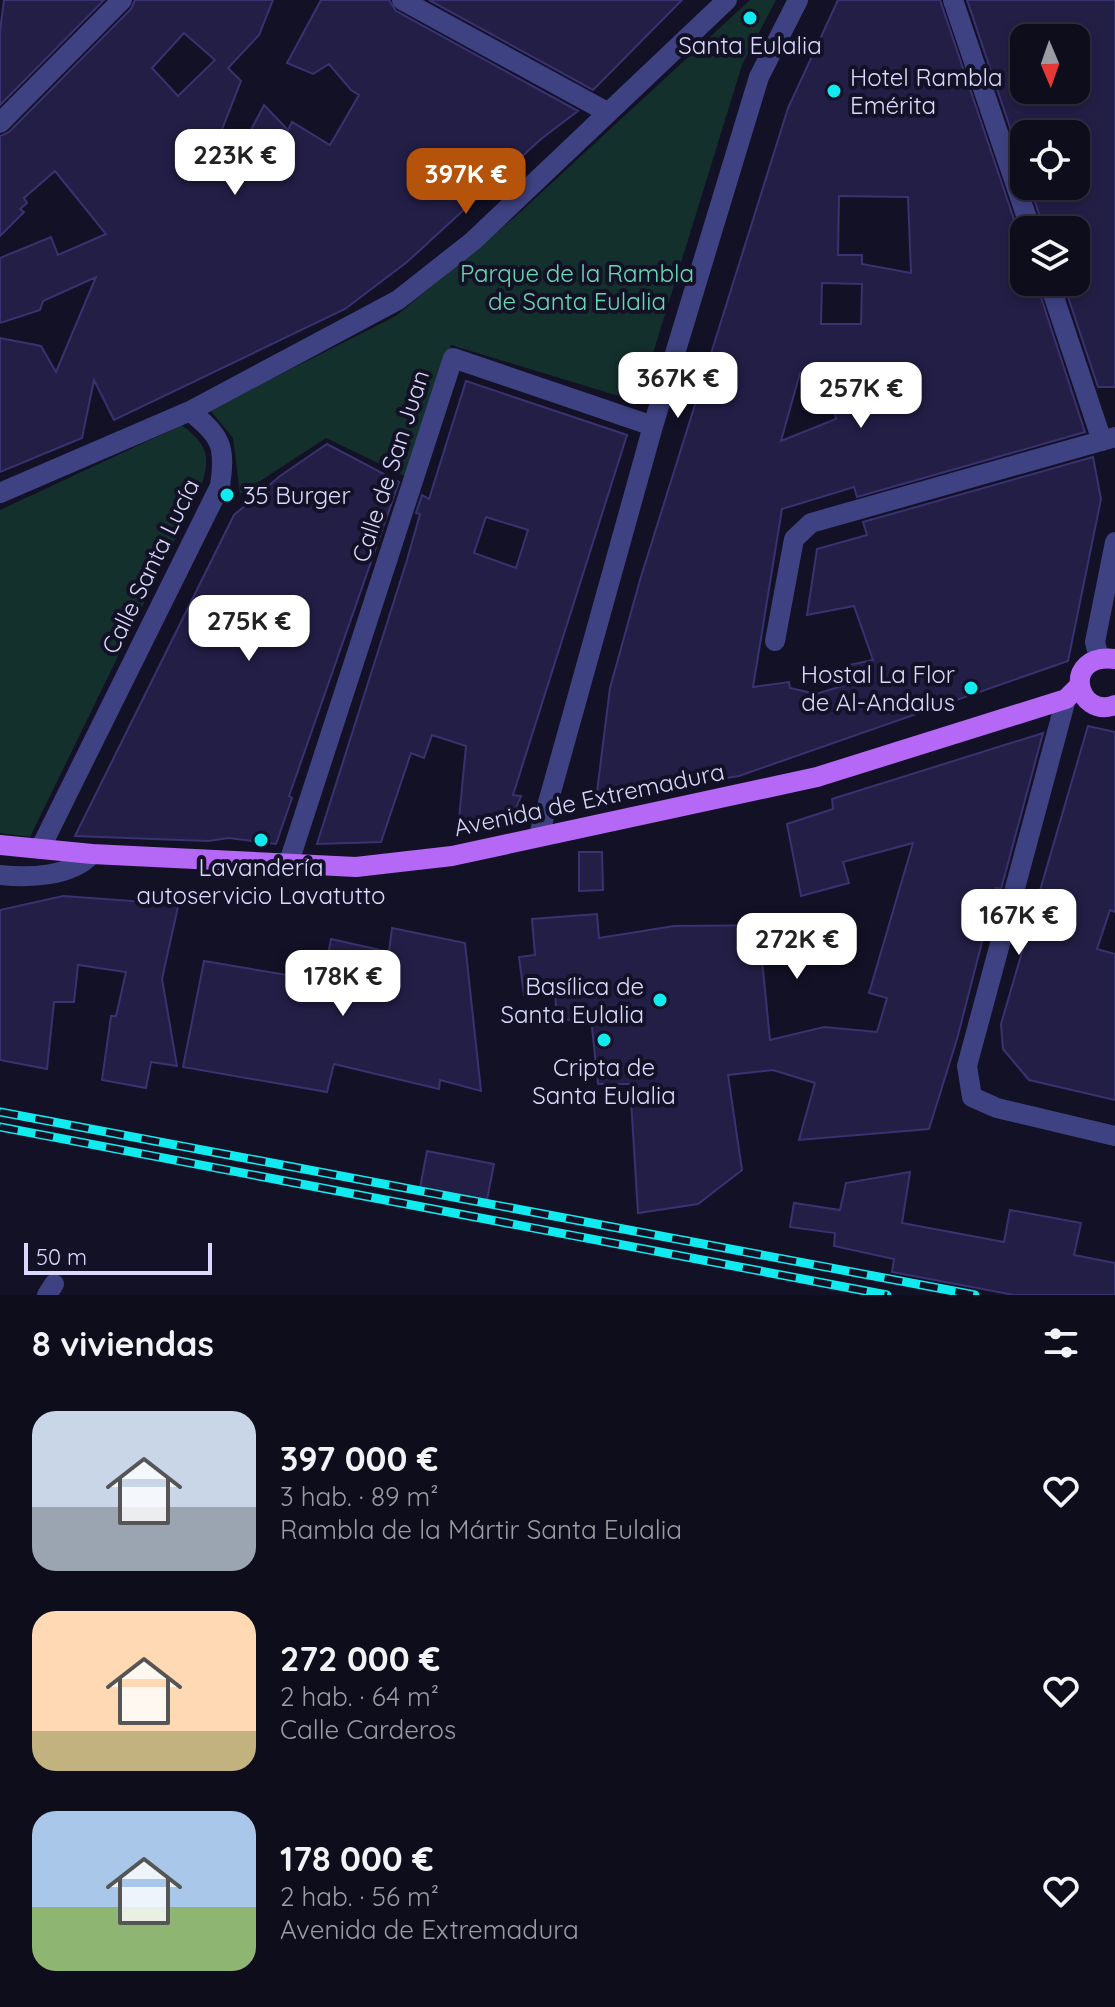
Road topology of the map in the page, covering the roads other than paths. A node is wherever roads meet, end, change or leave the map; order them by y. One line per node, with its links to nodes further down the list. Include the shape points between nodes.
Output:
1 (122, 0): 7 (street)
2 (402, 0): 6 (street)
3 (727, 0): 6 (street)
4 (798, 0): 11 (street, via 759,77)
5 (953, 0): 8 (street)
6 (607, 112): 10 (street, via 473,241 398,300)
7 (0, 123)
8 (1026, 216)
9 (1054, 296): 12 (street)
10 (190, 411): 13 (street); 21 (street, Calle Santa Lucía, via 216,433 224,458 220,486)
11 (653, 426): 19 (street); 23 (street, Calle de San Juan, via 453,358)
12 (1109, 439): 15 (street, via 811,523 794,539)
13 (0, 493)
14 (1115, 542): 16 (street, via 1095,642)
15 (775, 641)
16 (1107, 658): 17 (main road, via 1087,664)
17 (1073, 693): 18 (main road, via 1098,707); 19 (main road, Avenida de Extremadura, via 817,777); 25 (street, via 967,1066 972,1097 997,1108)
18 (1115, 705)
19 (539, 835): 23 (main road, Avenida de Extremadura, via 452,856 356,867)
20 (0, 845): 21 (main road, Avenida de Extremadura)
21 (40, 849): 22 (main road, Avenida de Extremadura)
22 (92, 854): 23 (main road, Avenida de Extremadura); 24 (street, via 56,873)
23 (288, 865)
24 (0, 875)
25 (1115, 1136)

